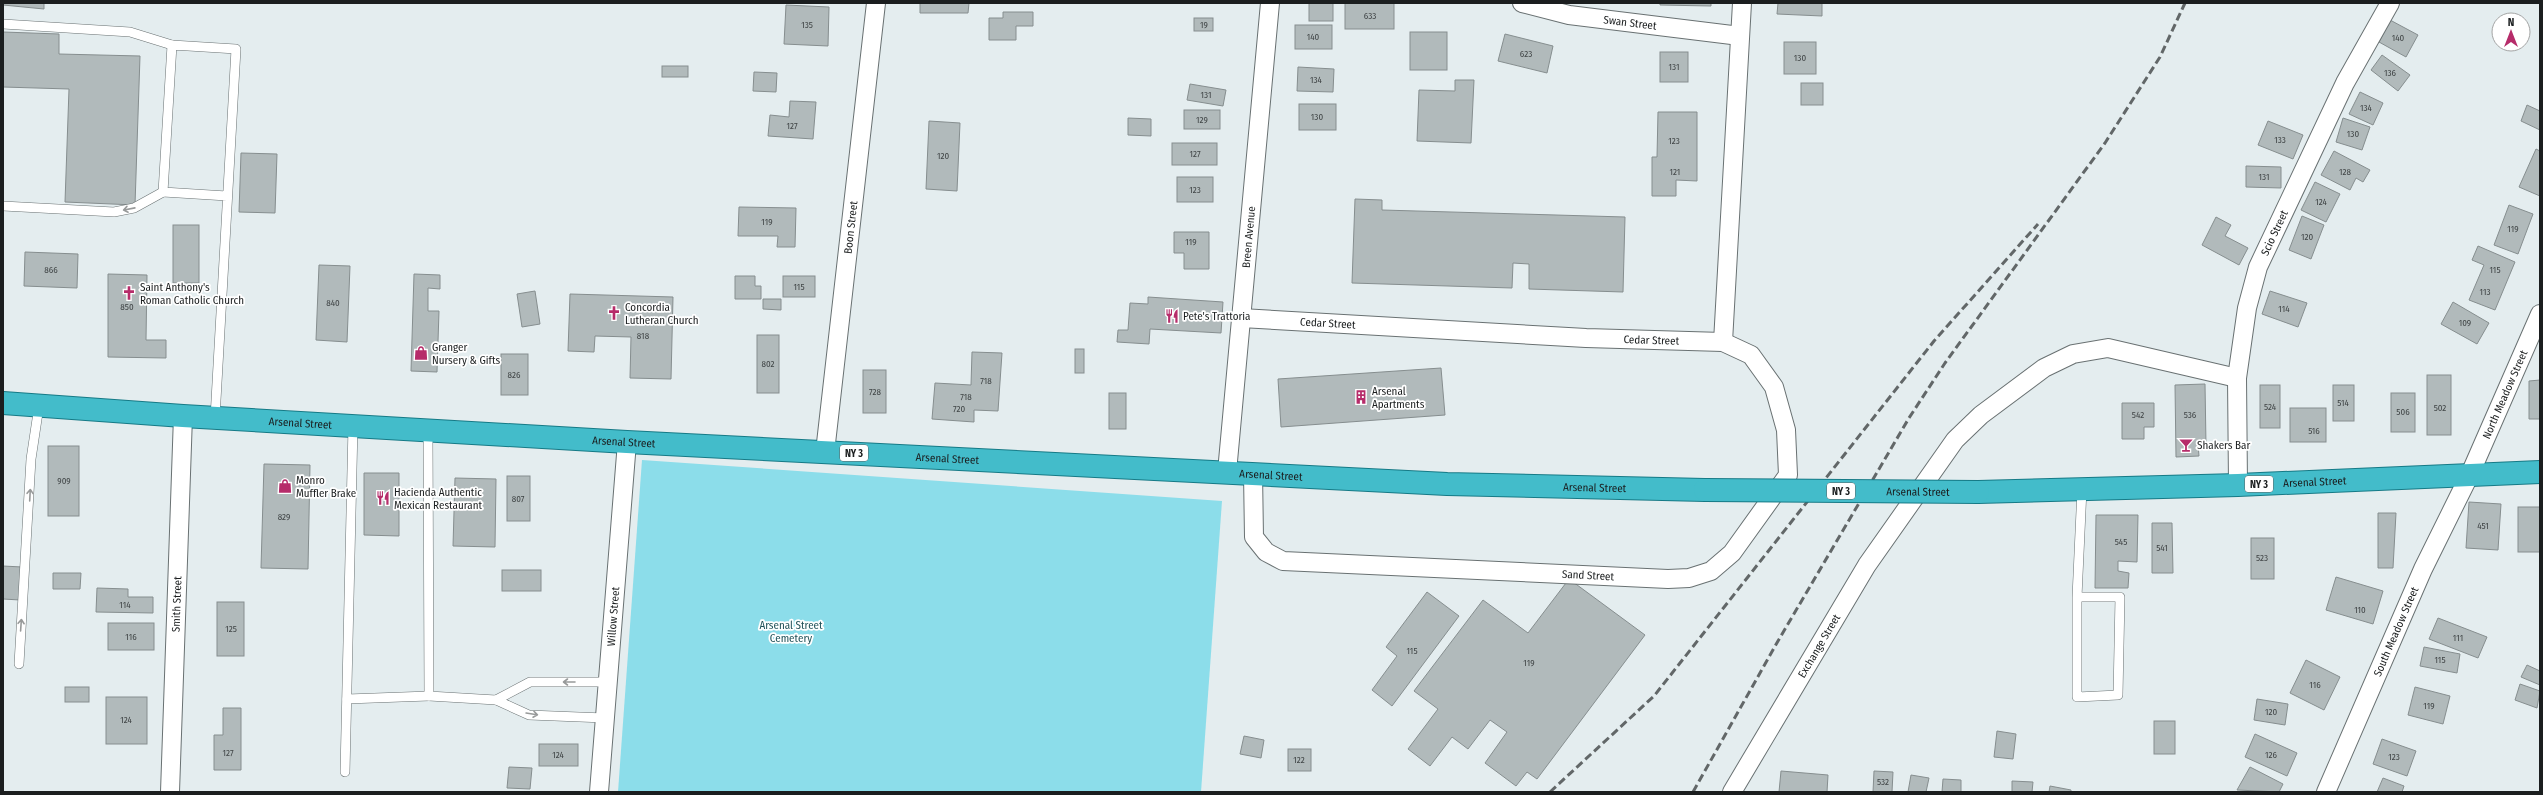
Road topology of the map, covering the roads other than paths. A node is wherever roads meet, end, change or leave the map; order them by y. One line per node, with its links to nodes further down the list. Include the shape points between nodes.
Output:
1 (876, 3): 23 (street, Boon Street)
2 (1270, 3): 13 (street, Breen Avenue)
3 (1522, 3): 7 (street, Swan Street, via 1568,15)
4 (1742, 3): 7 (street)
5 (2390, 3): 15 (street, Scio Street, via 2345,83 2258,267 2247,308)
6 (3, 24): 8 (lane, via 130,32)
7 (1740, 36): 14 (street)
8 (172, 45): 9 (lane); 10 (lane, via 236,49)
9 (163, 192): 10 (lane); 11 (lane, one-way to 11, via 134,208 114,212)
10 (227, 196): 19 (lane)
11 (3, 206)
12 (2540, 314): 27 (street, North Meadow Street)
13 (1241, 318): 14 (street, Cedar Street, via 1586,338); 24 (street, Breen Avenue)
14 (1723, 342): 26 (street, Sand Street, via 1751,355 1774,387 1786,430 1788,475 1732,554 1711,571 1689,578 1283,561 1266,552 1254,537)
15 (2238, 378): 28 (street, Scio Street); 40 (street, Exchange Street, via 2108,348 2073,354 2044,368 1981,415 1955,440 1867,565)
16 (3, 403): 17 (highway, Arsenal Street / NY 3)
17 (39, 406): 18 (highway, Arsenal Street / NY 3); 31 (lane, one-way to 17, via 31,459)
18 (183, 416): 19 (highway, Arsenal Street / NY 3); 38 (street, Smith Street)
19 (214, 418): 20 (highway, Arsenal Street / NY 3)
20 (353, 426): 21 (highway, Arsenal Street / NY 3); 34 (lane)
21 (428, 430): 22 (highway, Arsenal Street / NY 3); 33 (lane)
22 (627, 442): 23 (highway, Arsenal Street / NY 3); 32 (street, Willow Street)
23 (826, 452): 24 (highway, Arsenal Street / NY 3)
24 (1227, 472): 26 (highway, Arsenal Street / NY 3)
25 (2540, 472): 27 (highway, Arsenal Street / NY 3)
26 (1252, 474): 29 (highway, Arsenal Street / NY 3, bridge, via 1447,484 1705,490 1978,492)
27 (2470, 474): 28 (highway, Arsenal Street / NY 3); 41 (street, South Meadow Street, via 2423,569)
28 (2238, 485): 29 (highway, Arsenal Street / NY 3)
29 (2082, 489): 30 (lane)
30 (2077, 597): 30 (lane, via 2120,597 2118,695 2077,697)
31 (19, 664)
32 (608, 682): 35 (lane, one-way to 35, via 530,682); 36 (street, Willow Street)
33 (429, 696): 34 (lane); 35 (lane)
34 (347, 699): 37 (lane)
35 (496, 700): 36 (lane, one-way to 36, via 529,715)
36 (605, 718): 39 (street, Willow Street)
37 (345, 772)
38 (170, 792)
39 (599, 792)
40 (1732, 792)
41 (2326, 792)

